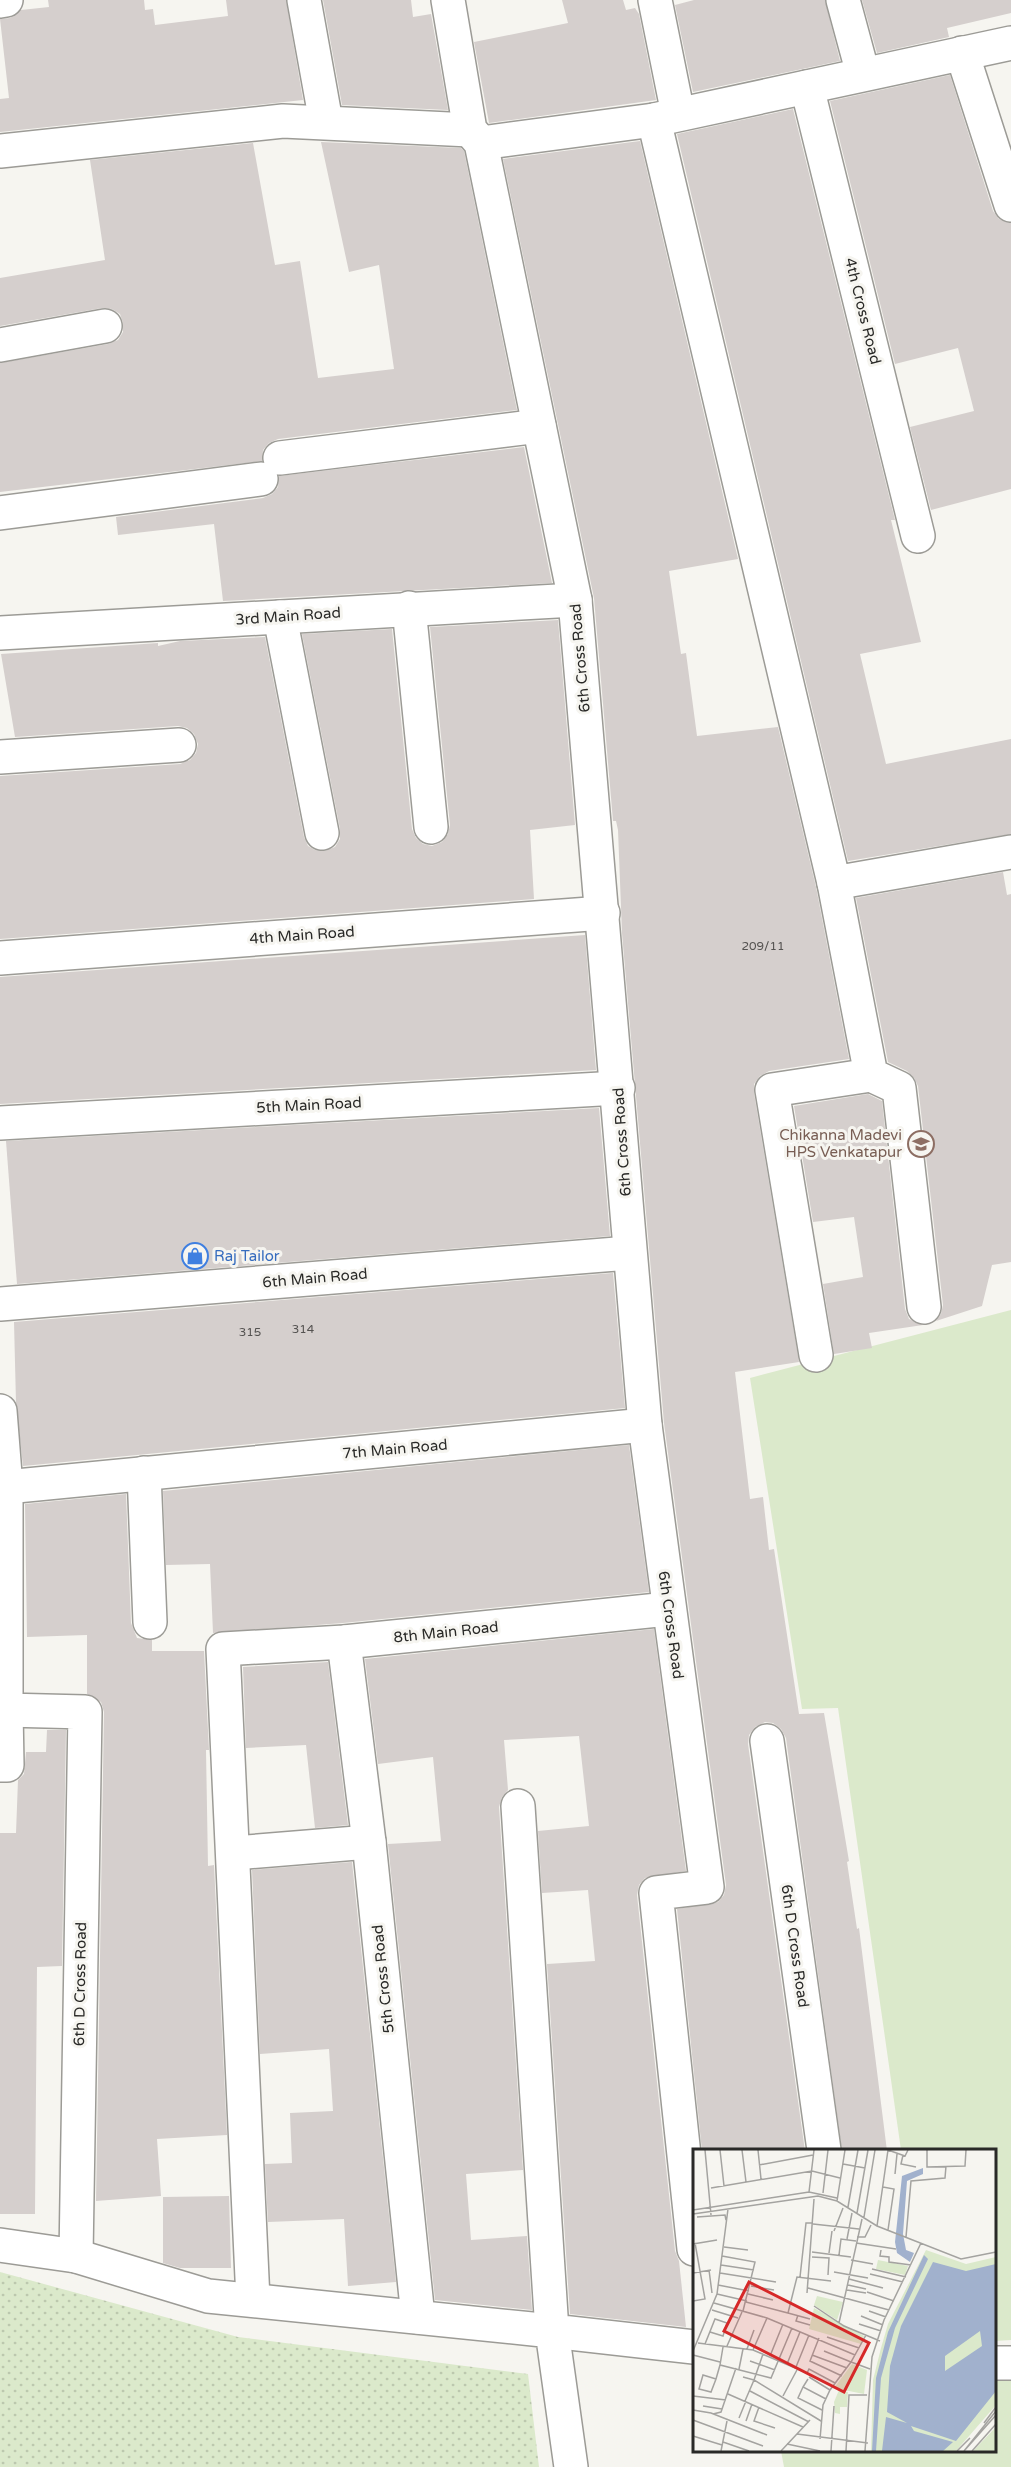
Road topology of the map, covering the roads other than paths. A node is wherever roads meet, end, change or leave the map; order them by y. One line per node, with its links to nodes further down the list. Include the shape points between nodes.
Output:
1 (6, 0): 6 (street)
2 (304, 0): 12 (street)
3 (448, 0): 13 (street, 6th Cross Road)
4 (655, 0): 11 (street)
5 (843, 0): 9 (street)
6 (0, 1)
7 (1011, 43): 8 (street)
8 (962, 53): 9 (street); 15 (street)
9 (863, 75): 10 (street)
10 (807, 87): 11 (street); 20 (street, 4th Cross Road)
11 (666, 117): 13 (street); 30 (street)
12 (326, 122): 13 (street); 14 (street, via 283,121)
13 (476, 137): 18 (street, 6th Cross Road)
14 (0, 151)
15 (1011, 205)
16 (105, 326): 17 (street)
17 (0, 345)
18 (539, 426): 19 (street); 21 (street, 6th Cross Road)
19 (0, 513)
20 (918, 536)
21 (575, 600): 22 (street, 3rd Main Road); 31 (street, 6th Cross Road)
22 (409, 608): 23 (street, 3rd Main Road); 27 (street)
23 (280, 617): 24 (street, 3rd Main Road); 28 (street)
24 (0, 633)
25 (179, 745): 26 (street)
26 (0, 757)
27 (431, 827)
28 (322, 833)
29 (1011, 852): 30 (street)
30 (834, 884): 33 (street)
31 (603, 913): 32 (street, 4th Main Road); 34 (street, 6th Cross Road)
32 (0, 958)
33 (871, 1075): 38 (street, via 899,1088); 39 (street, via 772,1090)
34 (618, 1088): 35 (street, 5th Main Road); 36 (street, 6th Cross Road)
35 (0, 1123)
36 (629, 1253): 37 (street, 6th Main Road); 41 (street, 6th Cross Road)
37 (0, 1304)
38 (924, 1307)
39 (816, 1355)
40 (0, 1411): 43 (street)
41 (645, 1425): 42 (street, 7th Main Road); 44 (street, 6th Cross Road)
42 (144, 1473): 43 (street, 7th Main Road); 45 (street)
43 (4, 1507): 47 (street)
44 (668, 1609): 46 (street, 8th Main Road); 54 (street, 6th Cross Road, via 707,1887 656,1893)
45 (150, 1623)
46 (344, 1642): 51 (street, 5th Cross Road); 52 (street, 8th Main Road, via 223,1648)
47 (6, 1710): 49 (street, via 7,1765); 56 (street, 6th D Cross Road, via 85,1712)
48 (767, 1742): 53 (street, 6th D Cross Road)
49 (0, 1765)
50 (518, 1806): 59 (street)
51 (369, 1842): 52 (street); 58 (street, 5th Cross Road)
52 (234, 1853): 57 (street)
53 (824, 2149)
54 (693, 2240)
55 (0, 2245): 56 (street)
56 (76, 2256): 57 (street, via 208,2296)
57 (253, 2300): 58 (street)
58 (418, 2317): 59 (street)
59 (552, 2331): 60 (street); 61 (street)
60 (693, 2347)
61 (571, 2467)

